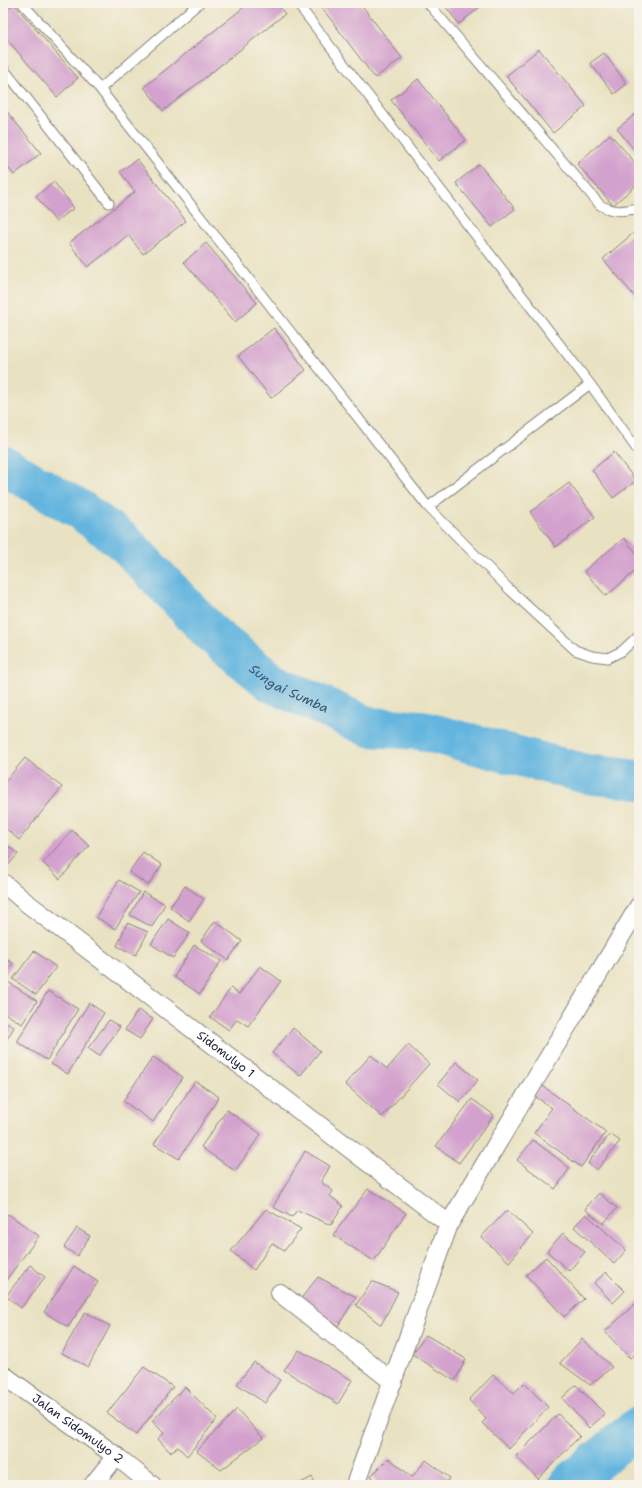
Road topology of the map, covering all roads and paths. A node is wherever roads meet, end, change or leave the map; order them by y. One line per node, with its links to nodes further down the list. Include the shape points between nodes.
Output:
1 (22, 3): 6 (lane)
2 (199, 3): 6 (lane)
3 (297, 3): 9 (lane)
4 (428, 3): 8 (lane, via 600,205 618,212)
5 (3, 68): 7 (lane)
6 (100, 89): 11 (lane)
7 (109, 203)
8 (639, 208)
9 (590, 384): 10 (lane); 11 (lane)
10 (639, 452)
11 (428, 506): 12 (lane, via 575,650 608,658 622,651)
12 (639, 635)
13 (3, 883): 15 (street, Sidomulyo 1)
14 (639, 906): 15 (street)
15 (449, 1224): 18 (street)
16 (280, 1293): 18 (street)
17 (3, 1375): 19 (street, Jalan Sidomulyo 2)
18 (393, 1382): 22 (street)
19 (116, 1456): 20 (street); 21 (street, Jalan Sidomulyo 2)
20 (93, 1485)
21 (152, 1485)
22 (355, 1485)

